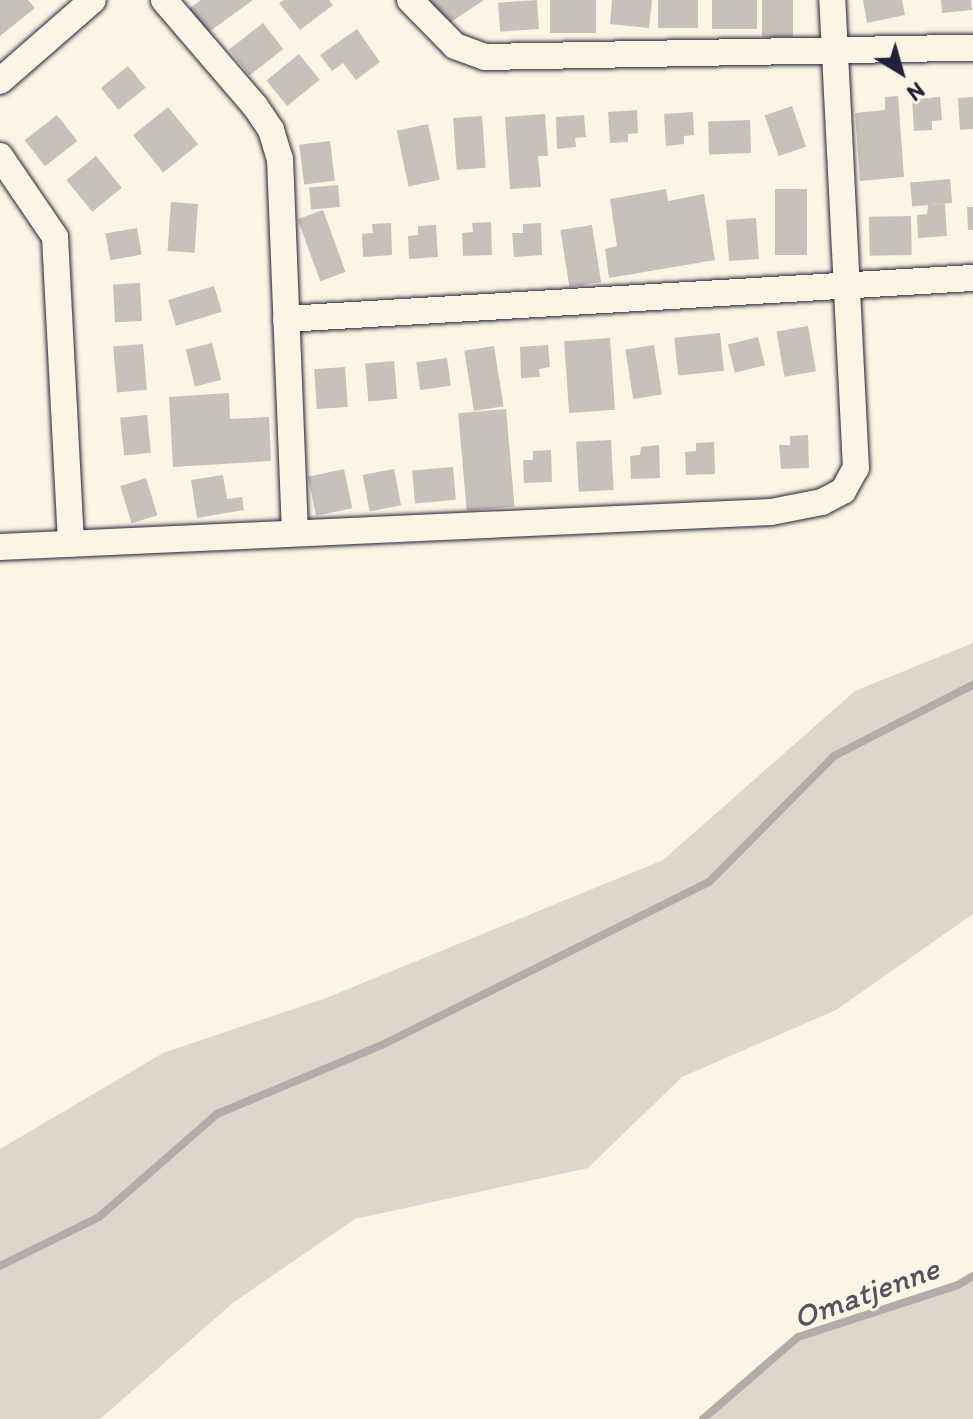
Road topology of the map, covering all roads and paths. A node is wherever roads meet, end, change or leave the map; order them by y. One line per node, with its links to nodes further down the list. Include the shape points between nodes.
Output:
1 (93, 0): 7 (street)
2 (164, 0): 11 (street, via 271,130 280,159)
3 (410, 0): 6 (street, via 455,46 485,57)
4 (832, 0): 6 (street)
5 (973, 48): 6 (street)
6 (835, 51): 10 (street)
7 (0, 81)
8 (0, 156): 13 (street, via 55,237)
9 (973, 278): 10 (street)
10 (850, 287): 11 (street); 12 (street, via 856,468 843,491 822,502 771,512)
11 (286, 319): 12 (street)
12 (295, 532): 13 (street)
13 (71, 544): 14 (street)
14 (0, 547)

